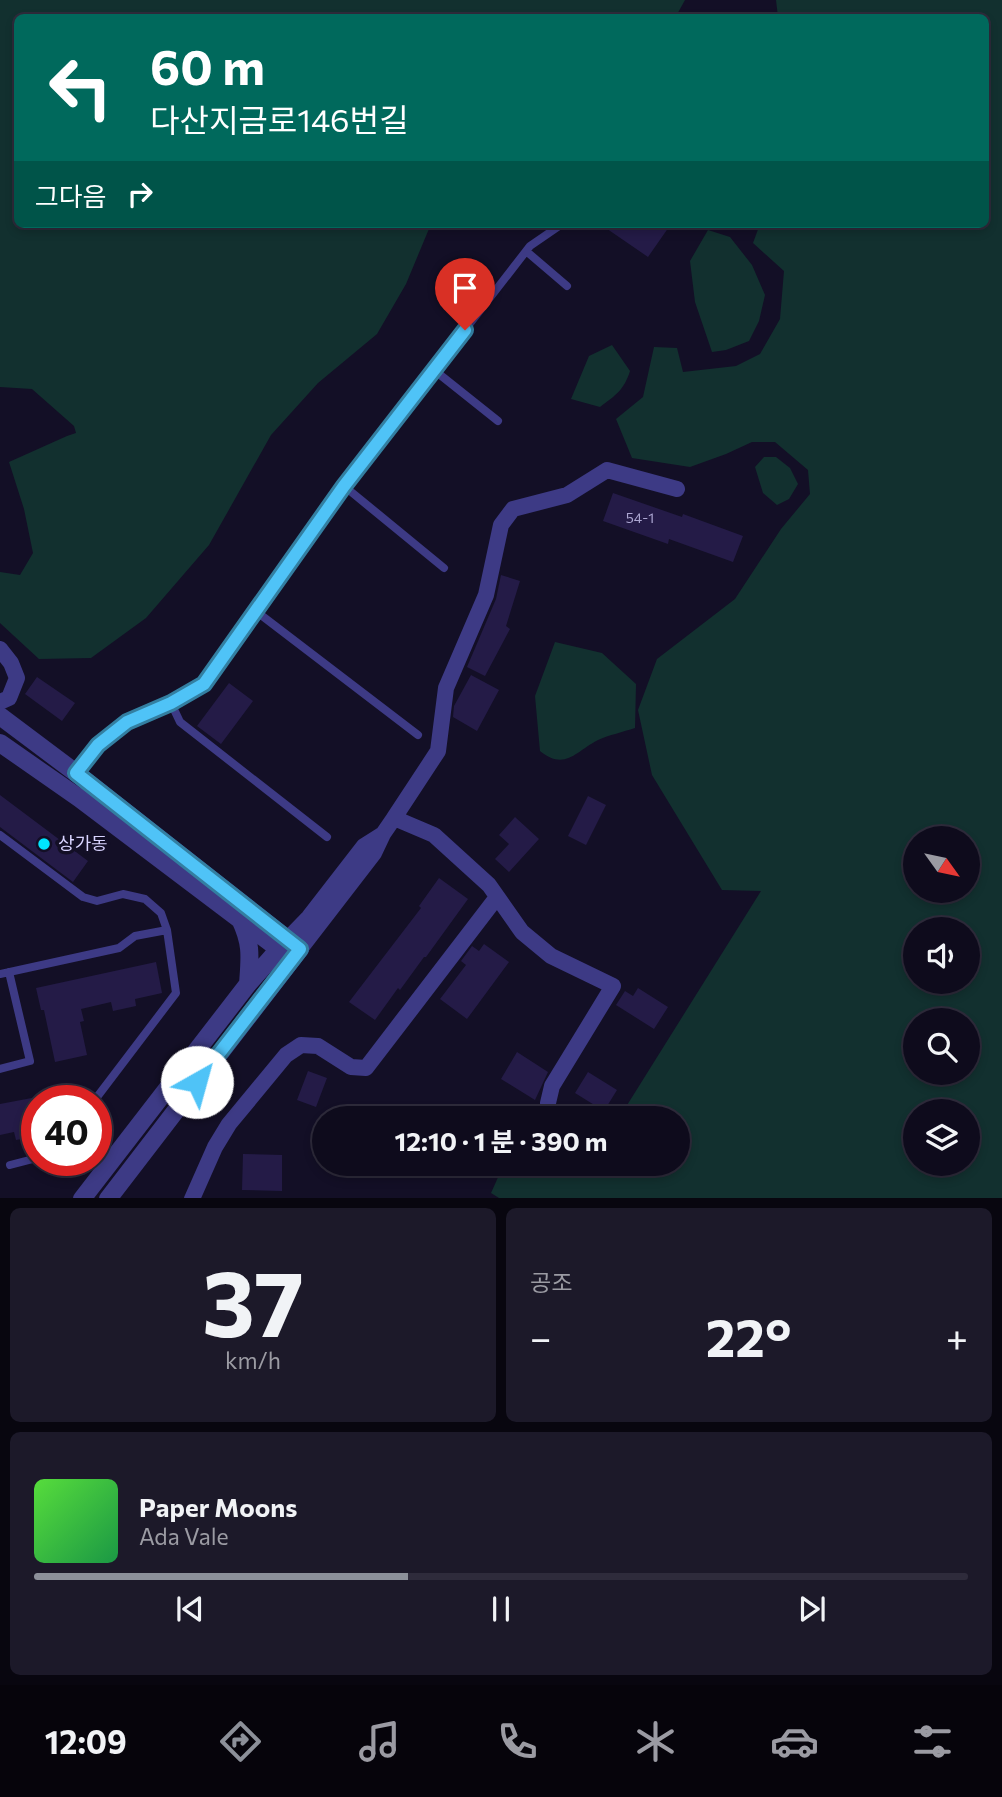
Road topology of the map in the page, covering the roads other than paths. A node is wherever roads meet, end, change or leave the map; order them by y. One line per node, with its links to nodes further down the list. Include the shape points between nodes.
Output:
1 (556, 228): 2 (lane)
2 (526, 251): 3 (lane); 4 (lane)
3 (567, 286)
4 (434, 370): 5 (lane); 6 (lane)
5 (498, 421)
6 (344, 486): 8 (lane); 9 (lane)
7 (677, 489): 17 (street, via 607,470 567,495 513,509 501,525 486,595 446,688 438,751)
8 (444, 568)
9 (257, 612): 12 (lane, via 204,684); 14 (lane)
10 (0, 649): 11 (street, via 17,678 9,698)
11 (0, 702)
12 (171, 703): 16 (lane, via 127,722 98,745); 19 (lane, via 180,722)
13 (0, 716): 16 (street)
14 (418, 735)
15 (0, 743): 21 (street)
16 (76, 773): 23 (street)
17 (394, 818): 20 (street, via 434,835); 23 (street, via 374,853)
18 (0, 835): 22 (lane, via 83,897 96,901 123,894 145,899 161,913)
19 (327, 837)
20 (497, 897): 28 (street, via 523,932 551,956 613,986 552,1086); 33 (street, via 366,1068 351,1067 318,1046 302,1045 286,1055 229,1124)
21 (240, 919): 23 (street); 25 (street, via 250,954)
22 (167, 930): 24 (lane, via 135,936 119,948); 27 (lane, via 176,993)
23 (289, 949): 25 (street); 32 (street)
24 (4, 973): 26 (lane, via 30,1062)
25 (247, 984): 31 (street)
26 (0, 1069)
27 (106, 1085)
28 (548, 1103)
29 (21, 1162): 30 (lane)
30 (10, 1165)
31 (83, 1198)
32 (109, 1198)
33 (192, 1198)

